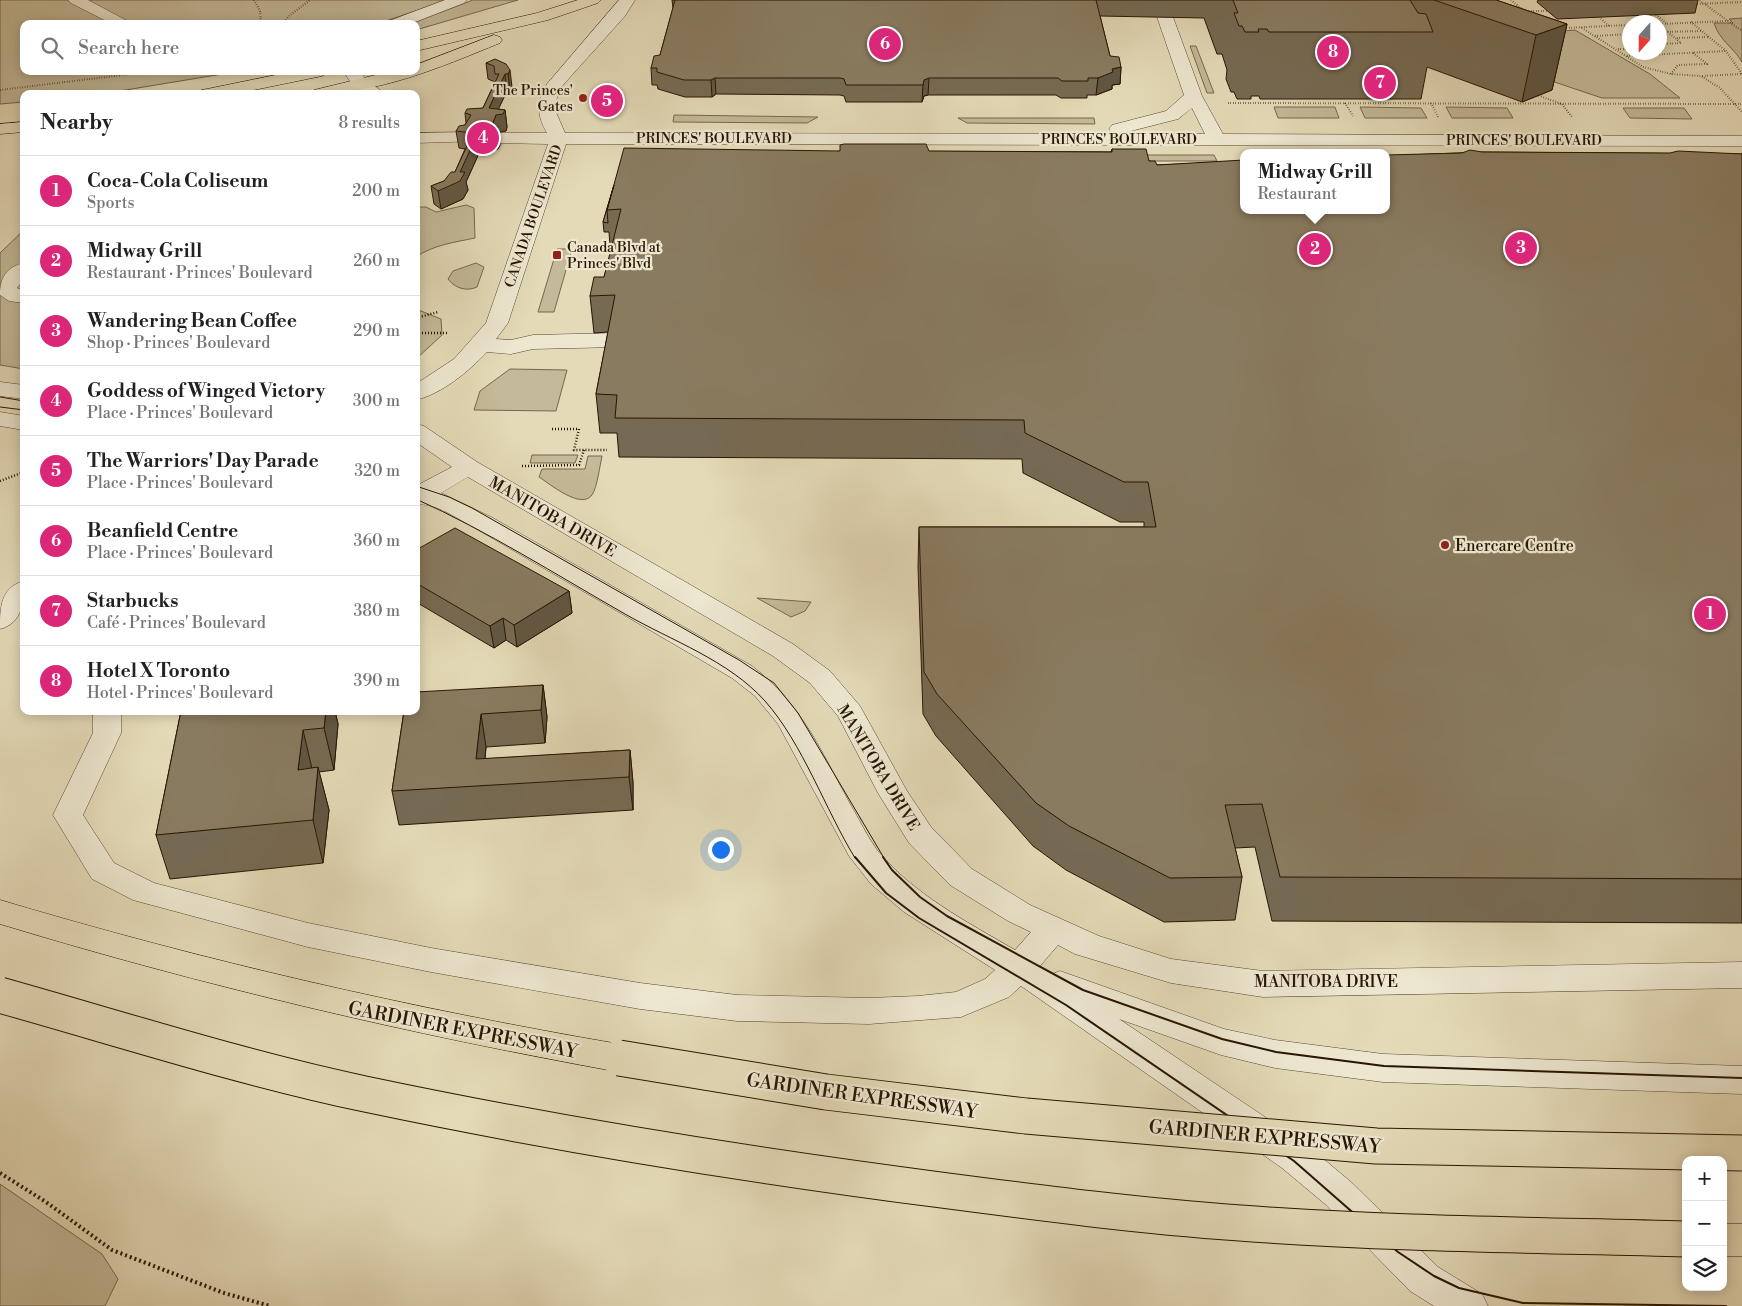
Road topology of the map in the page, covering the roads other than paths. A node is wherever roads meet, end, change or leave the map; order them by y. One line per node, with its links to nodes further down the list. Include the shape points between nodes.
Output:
1 (76, 0): 7 (street)
2 (459, 0): 8 (street)
3 (594, 0): 6 (highway)
4 (627, 0): 21 (street, CANADA BOULEVARD, via 612,22 550,92 546,110)
5 (1163, 10): 17 (street)
6 (542, 17): 9 (highway); 10 (highway, via 490,42)
7 (116, 20)
8 (406, 20)
9 (420, 45)
10 (420, 69)
11 (302, 75): 14 (highway)
12 (395, 75): 13 (highway)
13 (354, 83): 15 (highway); 16 (street)
14 (227, 90)
15 (332, 90)
16 (369, 90)
17 (1193, 96): 22 (street, via 1172,115); 23 (street)
18 (475, 137): 19 (street)
19 (420, 138)
20 (496, 138): 21 (street, PRINCES' BOULEVARD)
21 (559, 138): 22 (street, PRINCES' BOULEVARD); 27 (street, CANADA BOULEVARD, via 497,323)
22 (1083, 139): 23 (street, PRINCES' BOULEVARD)
23 (1216, 139): 24 (street, PRINCES' BOULEVARD)
24 (1742, 141)
25 (20, 272): 26 (street, via 5,289)
26 (20, 297)
27 (483, 345): 28 (street, via 511,347 520,355); 30 (street, CANADA BOULEVARD, via 467,361)
28 (615, 349)
29 (0, 389): 31 (street)
30 (420, 390)
31 (20, 392)
32 (0, 419): 33 (street)
33 (20, 422)
34 (420, 434): 35 (street, MANITOBA DRIVE)
35 (468, 467): 36 (street); 40 (street, MANITOBA DRIVE, via 783,650 820,677 850,712 893,793 920,835 961,877 1019,913)
36 (420, 494)
37 (420, 496): 41 (street, via 484,523 742,672 765,690 790,720 845,822 882,876 923,909)
38 (107, 715): 41 (street, via 107,733 68,815 103,871 144,892 308,935 432,960 640,996 737,1008 868,1011 961,1004 997,988)
39 (0, 912): 45 (highway, GARDINER EXPRESSWAY, bridge, via 77,936 319,1000 510,1040 826,1092 1026,1116 1376,1146)
40 (1053, 929): 41 (street); 42 (street, MANITOBA DRIVE, via 1087,945 1172,971 1263,984)
41 (1019, 968): 44 (street, via 1221,1042 1332,1063 1383,1068); 49 (street, via 1295,1157 1338,1193 1424,1278)
42 (1742, 975)
43 (0, 995): 46 (highway, bridge, via 362,1093 578,1135 808,1173 1018,1200 1238,1223 1442,1234)
44 (1742, 1080)
45 (1742, 1153)
46 (1682, 1239)
47 (1727, 1240): 48 (highway)
48 (1742, 1240)
49 (1468, 1306)

